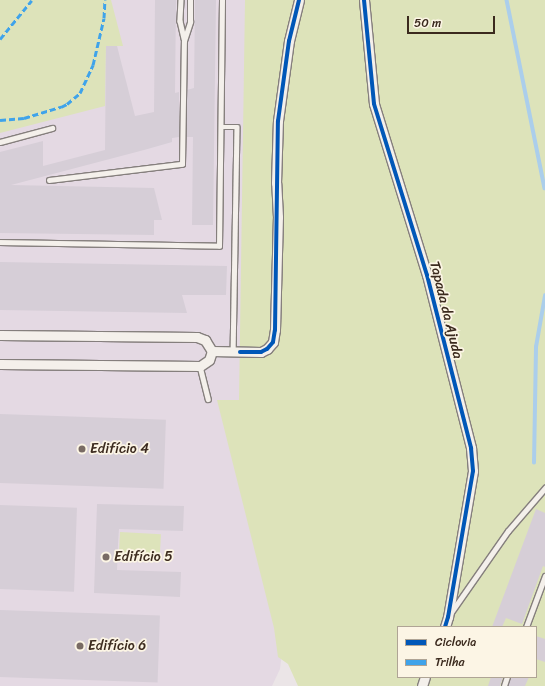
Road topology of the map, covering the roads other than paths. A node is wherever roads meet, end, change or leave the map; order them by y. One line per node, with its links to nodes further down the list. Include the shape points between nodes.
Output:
1 (181, 0): 6 (lane, via 180,21)
2 (190, 0): 6 (lane, via 190,22)
3 (222, 0): 7 (lane)
4 (299, 0): 14 (street, via 289,41 278,121 273,342 261,352)
5 (364, 0): 20 (street, Tapada da Ajuda, via 374,104 427,275 471,448 473,471)
6 (184, 40): 10 (lane, via 182,164)
7 (221, 127): 11 (lane, via 219,246); 14 (lane, via 237,127)
8 (52, 128): 9 (lane)
9 (0, 142)
10 (49, 180)
11 (0, 242)
12 (0, 335): 13 (street, via 197,337 208,343)
13 (212, 351): 14 (street); 16 (street, via 209,360)
14 (233, 351)
15 (0, 364): 16 (street)
16 (200, 366): 17 (lane)
17 (208, 399)
18 (545, 488): 20 (lane, via 508,531)
19 (545, 576): 22 (lane)
20 (448, 617): 21 (street, Tapada da Ajuda)
21 (445, 626)
22 (526, 626)

